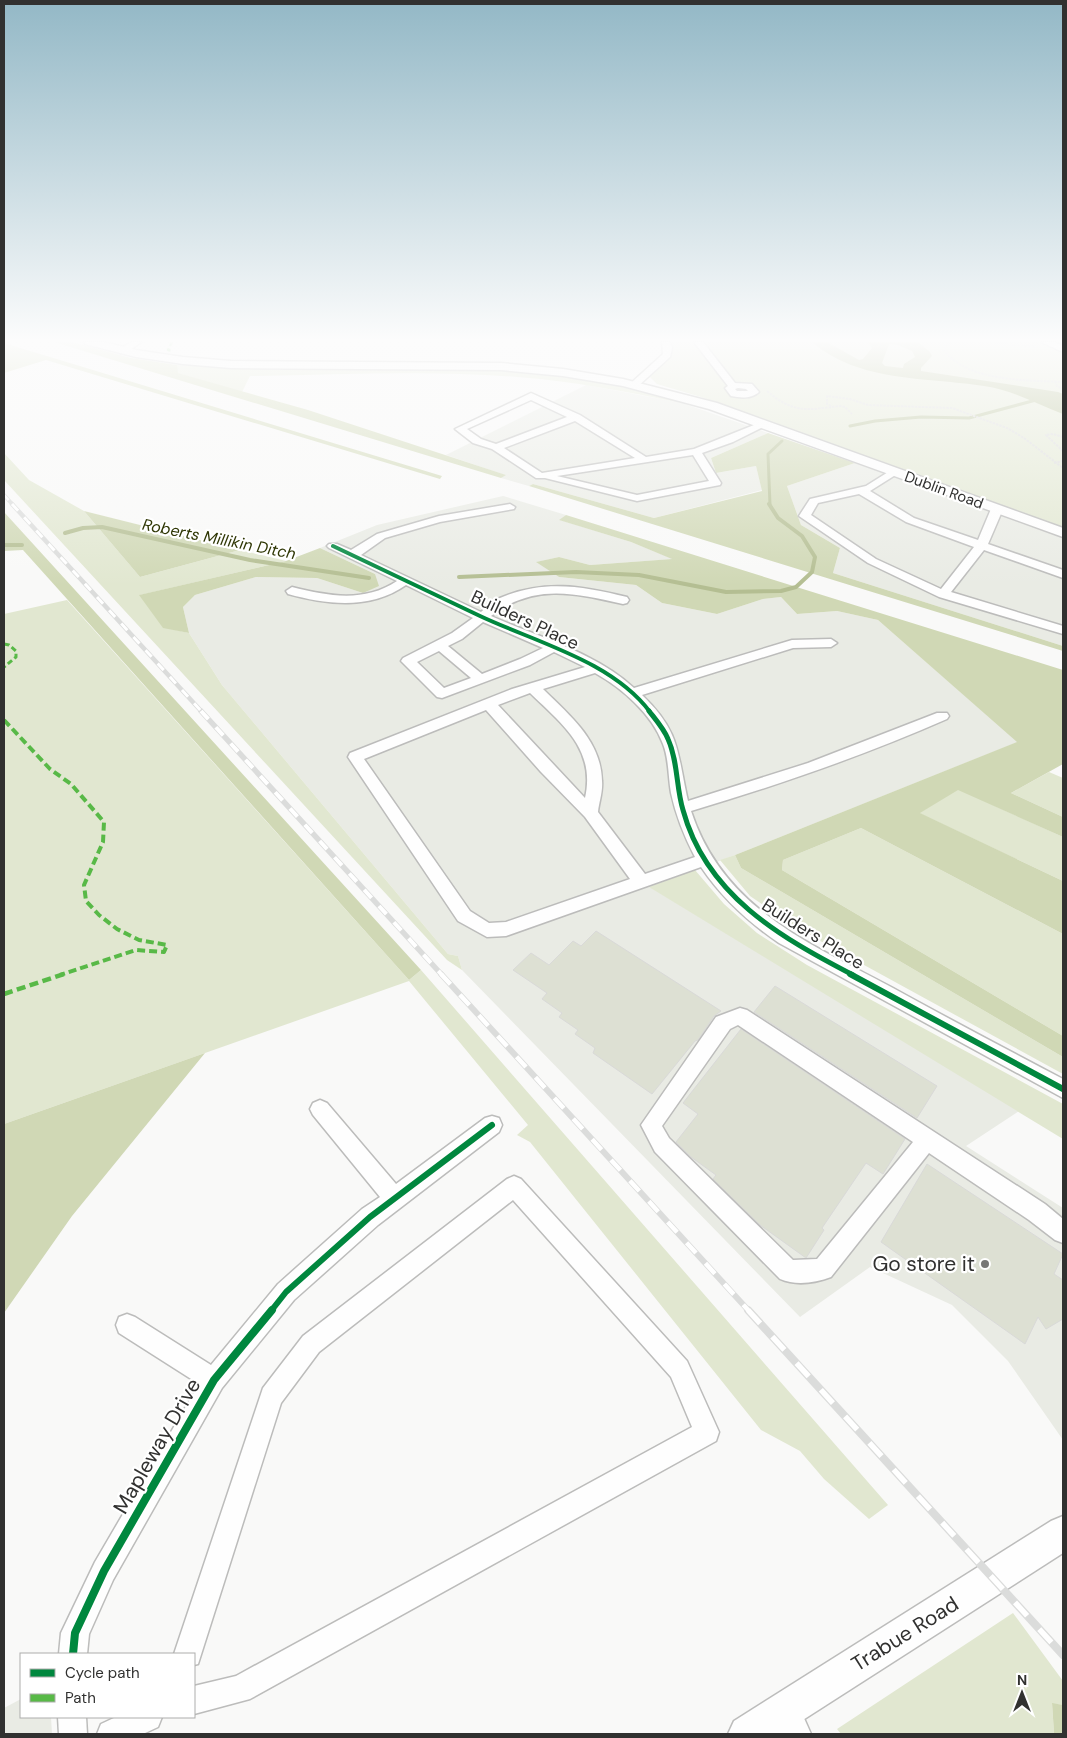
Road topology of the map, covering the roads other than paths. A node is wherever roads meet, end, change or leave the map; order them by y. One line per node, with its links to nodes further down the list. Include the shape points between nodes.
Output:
1 (473, 423): 6 (lane, via 460,429 477,441)
2 (563, 423): 6 (street)
3 (586, 423): 8 (lane)
4 (757, 423): 5 (main road, Dublin Road)
5 (762, 425): 7 (lane); 9 (main road, Dublin Road)
6 (496, 447): 10 (lane)
7 (696, 452): 8 (lane); 10 (street, via 716,483 637,498)
8 (644, 460): 10 (lane)
9 (893, 472): 11 (street, via 870,488); 13 (main road, Dublin Road)
10 (540, 476)
11 (860, 490): 15 (street, via 910,520); 21 (street, via 814,501 805,516 872,562)
12 (510, 507): 17 (street, via 440,519 390,533)
13 (998, 510): 14 (main road, Dublin Road); 15 (lane)
14 (1063, 533)
15 (982, 544): 18 (street); 21 (lane)
16 (333, 546): 17 (street, Builders Place)
17 (352, 555): 19 (street, Builders Place)
18 (1063, 574)
19 (406, 580): 20 (street, via 396,588 370,598 317,599); 23 (street, Builders Place)
20 (292, 592)
21 (943, 594): 24 (street)
22 (623, 600): 23 (street, via 581,591 544,589 503,601)
23 (481, 616): 26 (street, via 468,629); 27 (street, Builders Place)
24 (1063, 630)
25 (830, 643): 31 (street, via 792,644)
26 (441, 646): 29 (street); 29 (street, via 408,662 442,694)
27 (553, 648): 28 (street, Builders Place); 29 (street)
28 (596, 668): 30 (street); 31 (street, Builders Place)
29 (480, 679)
30 (533, 688): 32 (street); 35 (street, via 575,728 590,750 595,785)
31 (633, 693): 34 (street, Builders Place, via 655,717 672,744)
32 (488, 703): 35 (street, via 551,774); 37 (street, via 355,757 464,916 487,930 506,929)
33 (942, 716): 34 (street, via 831,761)
34 (682, 808): 36 (street, Builders Place, via 687,828)
35 (590, 812): 37 (street)
36 (704, 860): 37 (street); 38 (street, Builders Place, via 746,908 800,947)
37 (642, 881)
38 (1063, 1089)
39 (320, 1109): 42 (street)
40 (492, 1125): 42 (street, Mapleway Drive)
41 (927, 1140): 41 (street, via 740,1016 723,1023 651,1125 662,1145 788,1271 823,1269); 43 (street)
42 (395, 1199): 45 (street, Mapleway Drive, via 370,1217 286,1292)
43 (1063, 1232)
44 (126, 1325): 45 (street)
45 (214, 1380): 47 (street, Mapleway Drive, via 104,1571 75,1633)
46 (1060, 1542): 52 (main road, Trabue Road)
47 (73, 1653)
48 (188, 1653): 49 (street, via 271,1396 310,1344 514,1186 679,1369 707,1432 240,1689)
49 (195, 1700)
50 (72, 1718): 53 (street)
51 (146, 1718): 54 (street)
52 (791, 1722): 55 (main road, Trabue Road)
53 (73, 1734)
54 (111, 1734)
55 (747, 1734)

